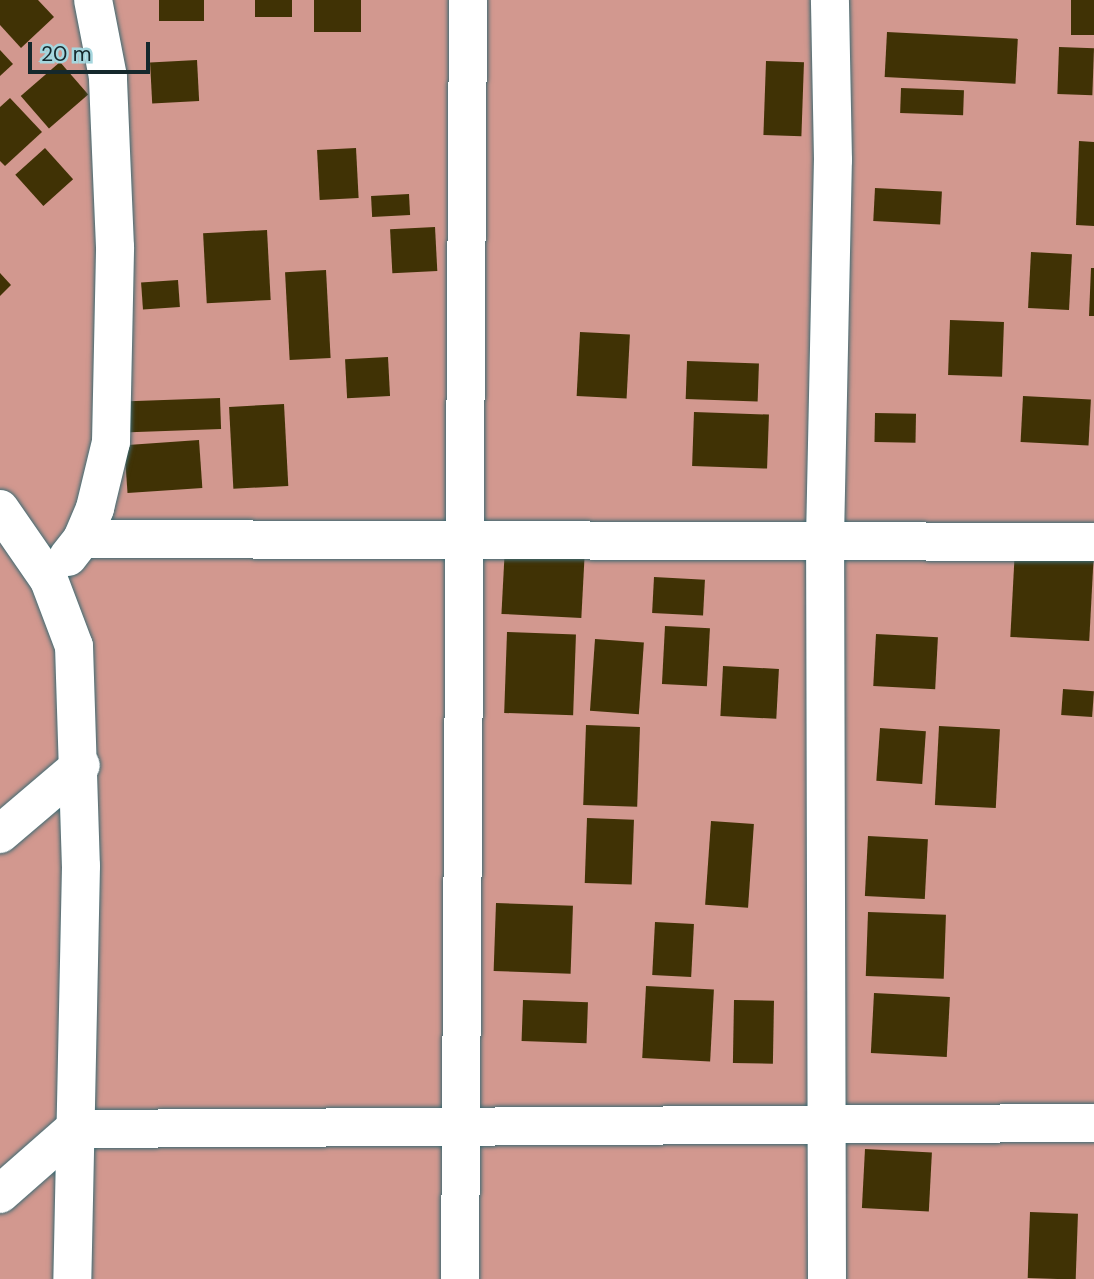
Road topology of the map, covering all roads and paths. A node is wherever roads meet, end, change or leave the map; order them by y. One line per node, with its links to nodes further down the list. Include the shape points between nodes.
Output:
1 (468, 0): 6 (street)
2 (830, 0): 7 (street, via 833,160)
3 (88, 9): 5 (street, via 108,78 115,247 111,443 96,508)
4 (0, 509): 9 (street)
5 (82, 539): 6 (street); 9 (street)
6 (467, 539): 7 (street); 14 (street)
7 (825, 539): 8 (street); 12 (street)
8 (1094, 542)
9 (50, 580): 10 (street, via 74,646)
10 (81, 765): 11 (street); 15 (street)
11 (0, 834)
12 (826, 1122): 13 (street); 14 (street); 19 (street)
13 (1094, 1123)
14 (462, 1125): 15 (street); 18 (street)
15 (74, 1129): 16 (street); 17 (street)
16 (0, 1194)
17 (72, 1279)
18 (460, 1279)
19 (827, 1279)

